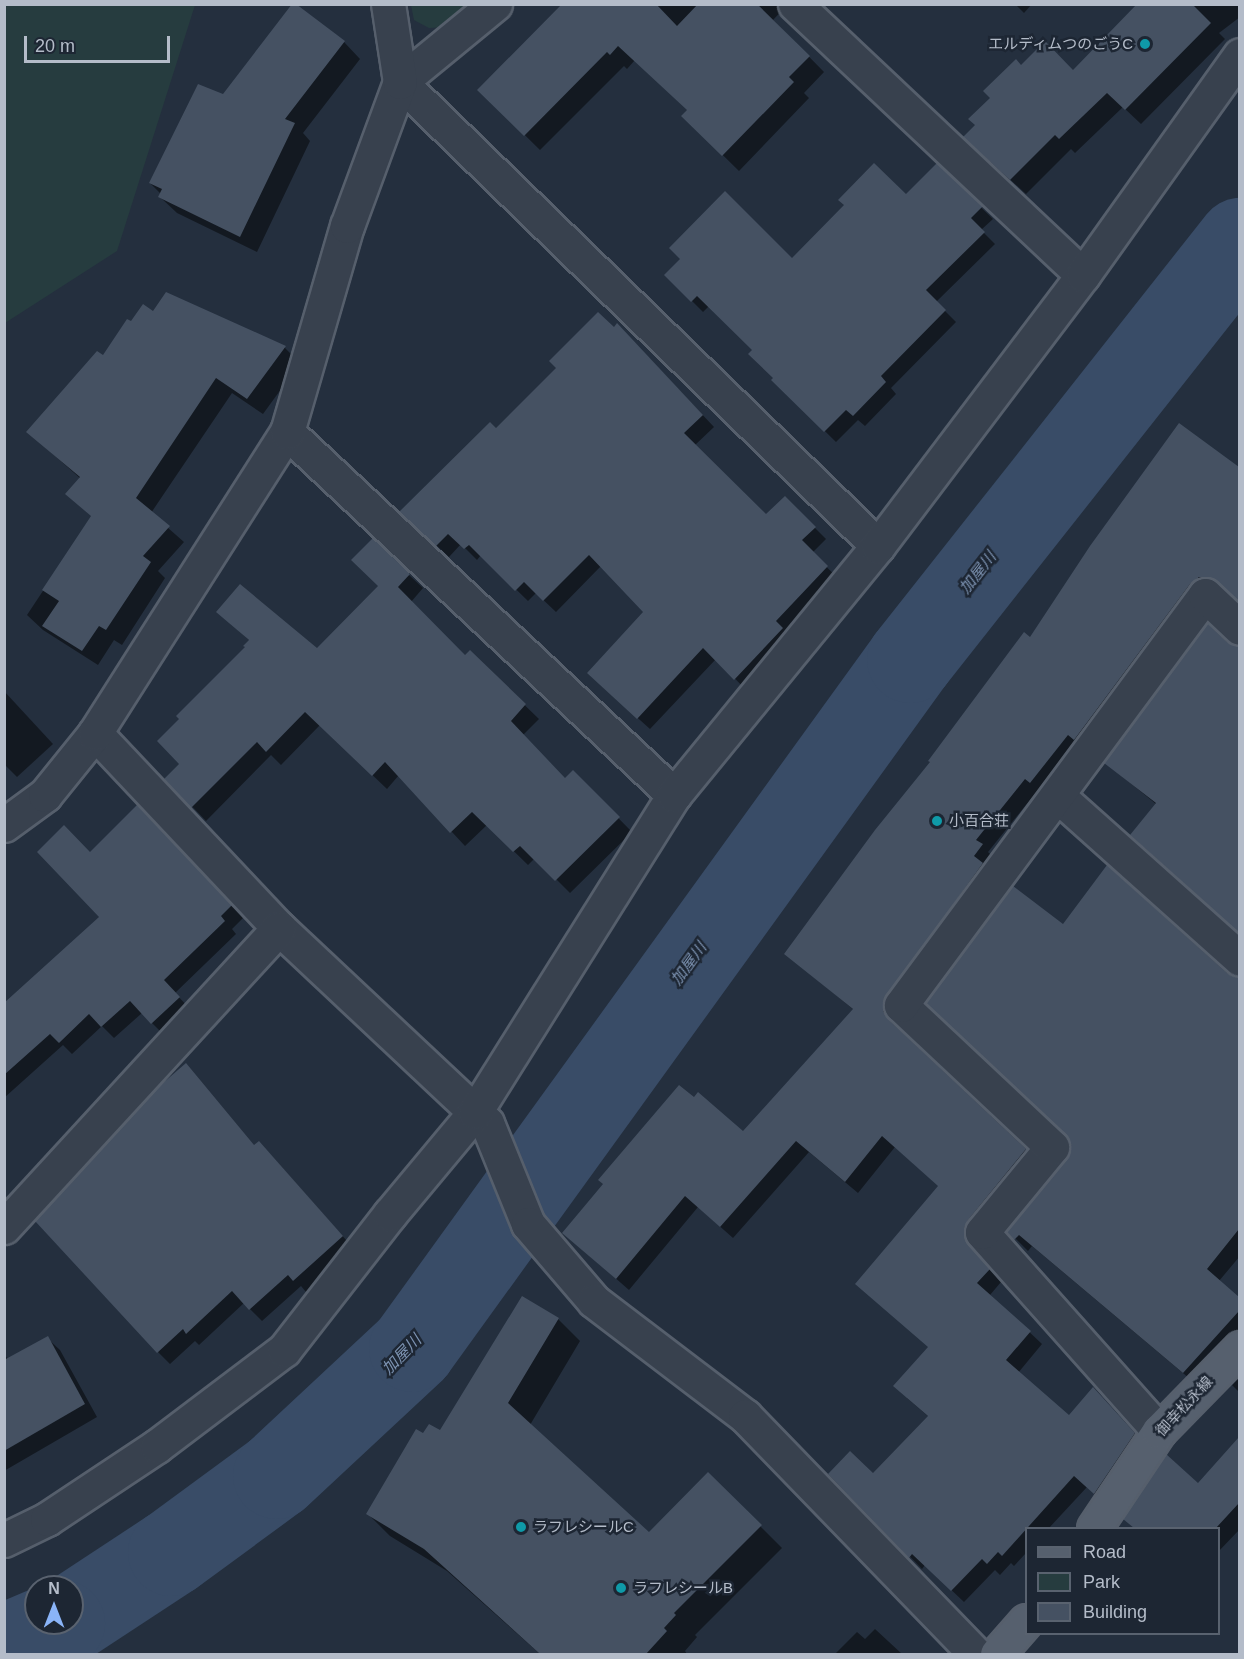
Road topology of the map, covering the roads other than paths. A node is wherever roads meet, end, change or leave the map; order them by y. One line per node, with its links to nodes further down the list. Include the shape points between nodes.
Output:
1 (388, 4): 5 (street)
2 (495, 4): 5 (street)
3 (795, 4): 6 (street)
4 (1239, 55): 6 (street)
5 (400, 81): 7 (street, via 347,226); 8 (street)
6 (1083, 275): 8 (street)
7 (286, 432): 10 (street); 11 (street)
8 (878, 546): 11 (street)
9 (1239, 628): 12 (street, via 1206,595)
10 (95, 733): 13 (street, via 45,795); 14 (street)
11 (674, 795): 16 (street)
12 (1058, 796): 15 (street); 19 (street, via 901,1005 1052,1147 982,1232)
13 (4, 825)
14 (279, 928): 16 (street); 17 (street)
15 (1239, 959)
16 (481, 1118): 21 (street, via 390,1214 284,1350 157,1446 47,1519); 23 (street, via 528,1224 594,1301 745,1416)
17 (4, 1227)
18 (1239, 1348): 19 (main road, 御幸松永線)
19 (1159, 1431): 20 (main road, 御幸松永線)
20 (1095, 1527)
21 (4, 1540)
22 (1025, 1622): 24 (main road)
23 (976, 1654)
24 (997, 1654)

